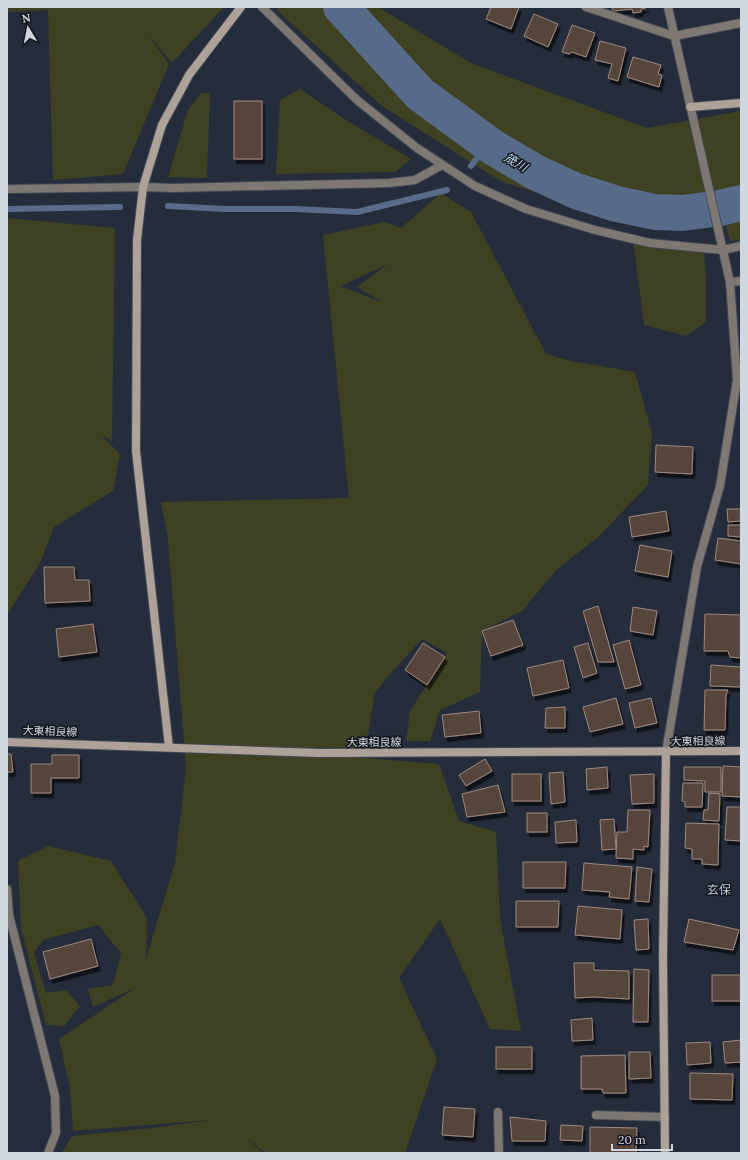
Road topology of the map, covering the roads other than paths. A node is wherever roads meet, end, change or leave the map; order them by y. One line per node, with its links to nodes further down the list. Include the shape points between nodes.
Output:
1 (241, 7): 10 (street, via 189,75 162,125)
2 (262, 7): 9 (street, via 356,100)
3 (586, 7): 6 (street)
4 (668, 7): 6 (street)
5 (741, 23): 6 (street)
6 (674, 36): 8 (street)
7 (741, 103): 8 (street)
8 (690, 107): 13 (street)
9 (442, 165): 10 (street, via 414,180 389,183); 13 (street, via 475,186 526,209 595,230 650,243)
10 (143, 187): 11 (street); 17 (street, via 137,240 136,451)
11 (7, 189)
12 (741, 246): 13 (street)
13 (723, 250): 15 (street)
14 (741, 281): 15 (street)
15 (730, 282): 19 (street, via 737,380 720,486 697,567)
16 (7, 742): 17 (street, 大東相良線)
17 (170, 747): 19 (street, 大東相良線, via 319,753)
18 (741, 751): 19 (street, 大東相良線)
19 (666, 752): 23 (street, via 663,956)
20 (7, 889): 24 (street, via 9,915 55,1096 56,1133)
21 (498, 1112): 25 (street)
22 (596, 1115): 23 (street)
23 (665, 1117): 26 (street)
24 (48, 1153)
25 (499, 1153)
26 (666, 1153)

